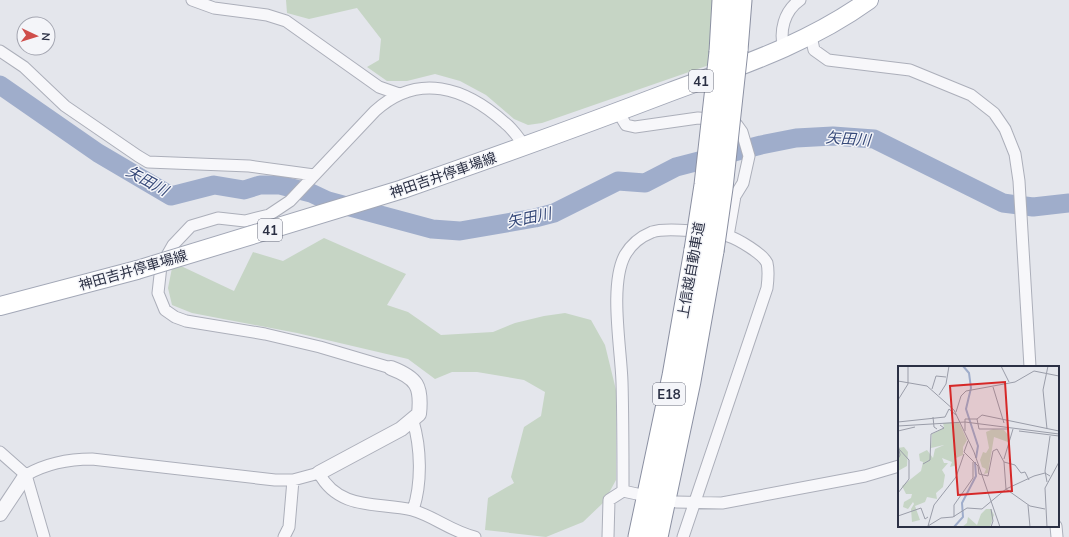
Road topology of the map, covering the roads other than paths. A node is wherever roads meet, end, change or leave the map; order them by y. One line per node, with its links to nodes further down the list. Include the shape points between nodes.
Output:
1 (192, 0): 10 (street, via 214,8 267,15 286,21 379,87)
2 (723, 0): 9 (highway, 上信越自動車道 / E18)
3 (741, 0): 9 (highway, 上信越自動車道 / E18)
4 (800, 0): 7 (street, via 788,12 782,26)
5 (869, 0): 6 (main road, 神田吉井停車場線 / 41, via 838,22)
6 (811, 36): 7 (main road, 神田吉井停車場線 / 41); 17 (street, via 814,50 828,60 910,70 971,95 994,113 1005,129 1015,154 1019,181)
7 (784, 50): 11 (main road, 神田吉井停車場線 / 41)
8 (0, 51): 13 (street, via 24,67 65,106 148,162 249,166)
9 (728, 51): 15 (highway, 上信越自動車道 / E18, bridge, via 722,188)
10 (399, 94): 12 (street, via 410,89 422,88 462,94 477,101 506,123); 13 (street, via 375,111)
11 (618, 112): 12 (main road, 神田吉井停車場線 / 41); 14 (street, via 626,125 635,127 698,118 728,120 737,125 742,132 749,156 743,183 735,196)
12 (525, 146): 16 (main road, 神田吉井停車場線 / 41, bridge, via 403,189 137,270)
13 (310, 179): 18 (street, via 290,201 269,215 245,221 218,218 191,226 173,245 161,266 158,293 166,310 186,321 265,334)
14 (728, 236): 25 (street, via 673,230 654,232 636,240 625,256 620,273 617,314 622,380); 28 (street, via 756,251 766,263 767,288)
15 (704, 250): 36 (highway, 上信越自動車道 / E18, via 672,376); 37 (highway, 上信越自動車道 / E18, via 688,388)
16 (0, 306)
17 (1030, 366)
18 (391, 368): 19 (street, via 406,374 415,383 421,397 418,414)
19 (413, 421): 22 (street); 29 (street, via 418,441 418,496)
20 (0, 452): 23 (street)
21 (898, 466): 28 (street, via 865,476 722,503)
22 (319, 474): 24 (street); 29 (street, via 325,484 340,495 367,505)
23 (26, 475): 24 (street, via 47,465 75,459 92,459); 30 (street); 32 (street)
24 (293, 480): 33 (street, via 289,527)
25 (623, 491): 26 (street); 35 (street, via 609,500)
26 (637, 494)
27 (676, 502): 28 (street)
28 (694, 504): 38 (street)
29 (413, 510): 34 (street)
30 (0, 514)
31 (1056, 527): 39 (street)
32 (44, 537)
33 (284, 537)
34 (475, 537)
35 (608, 537)
36 (639, 537)
37 (657, 537)
38 (683, 537)
39 (1057, 537)

